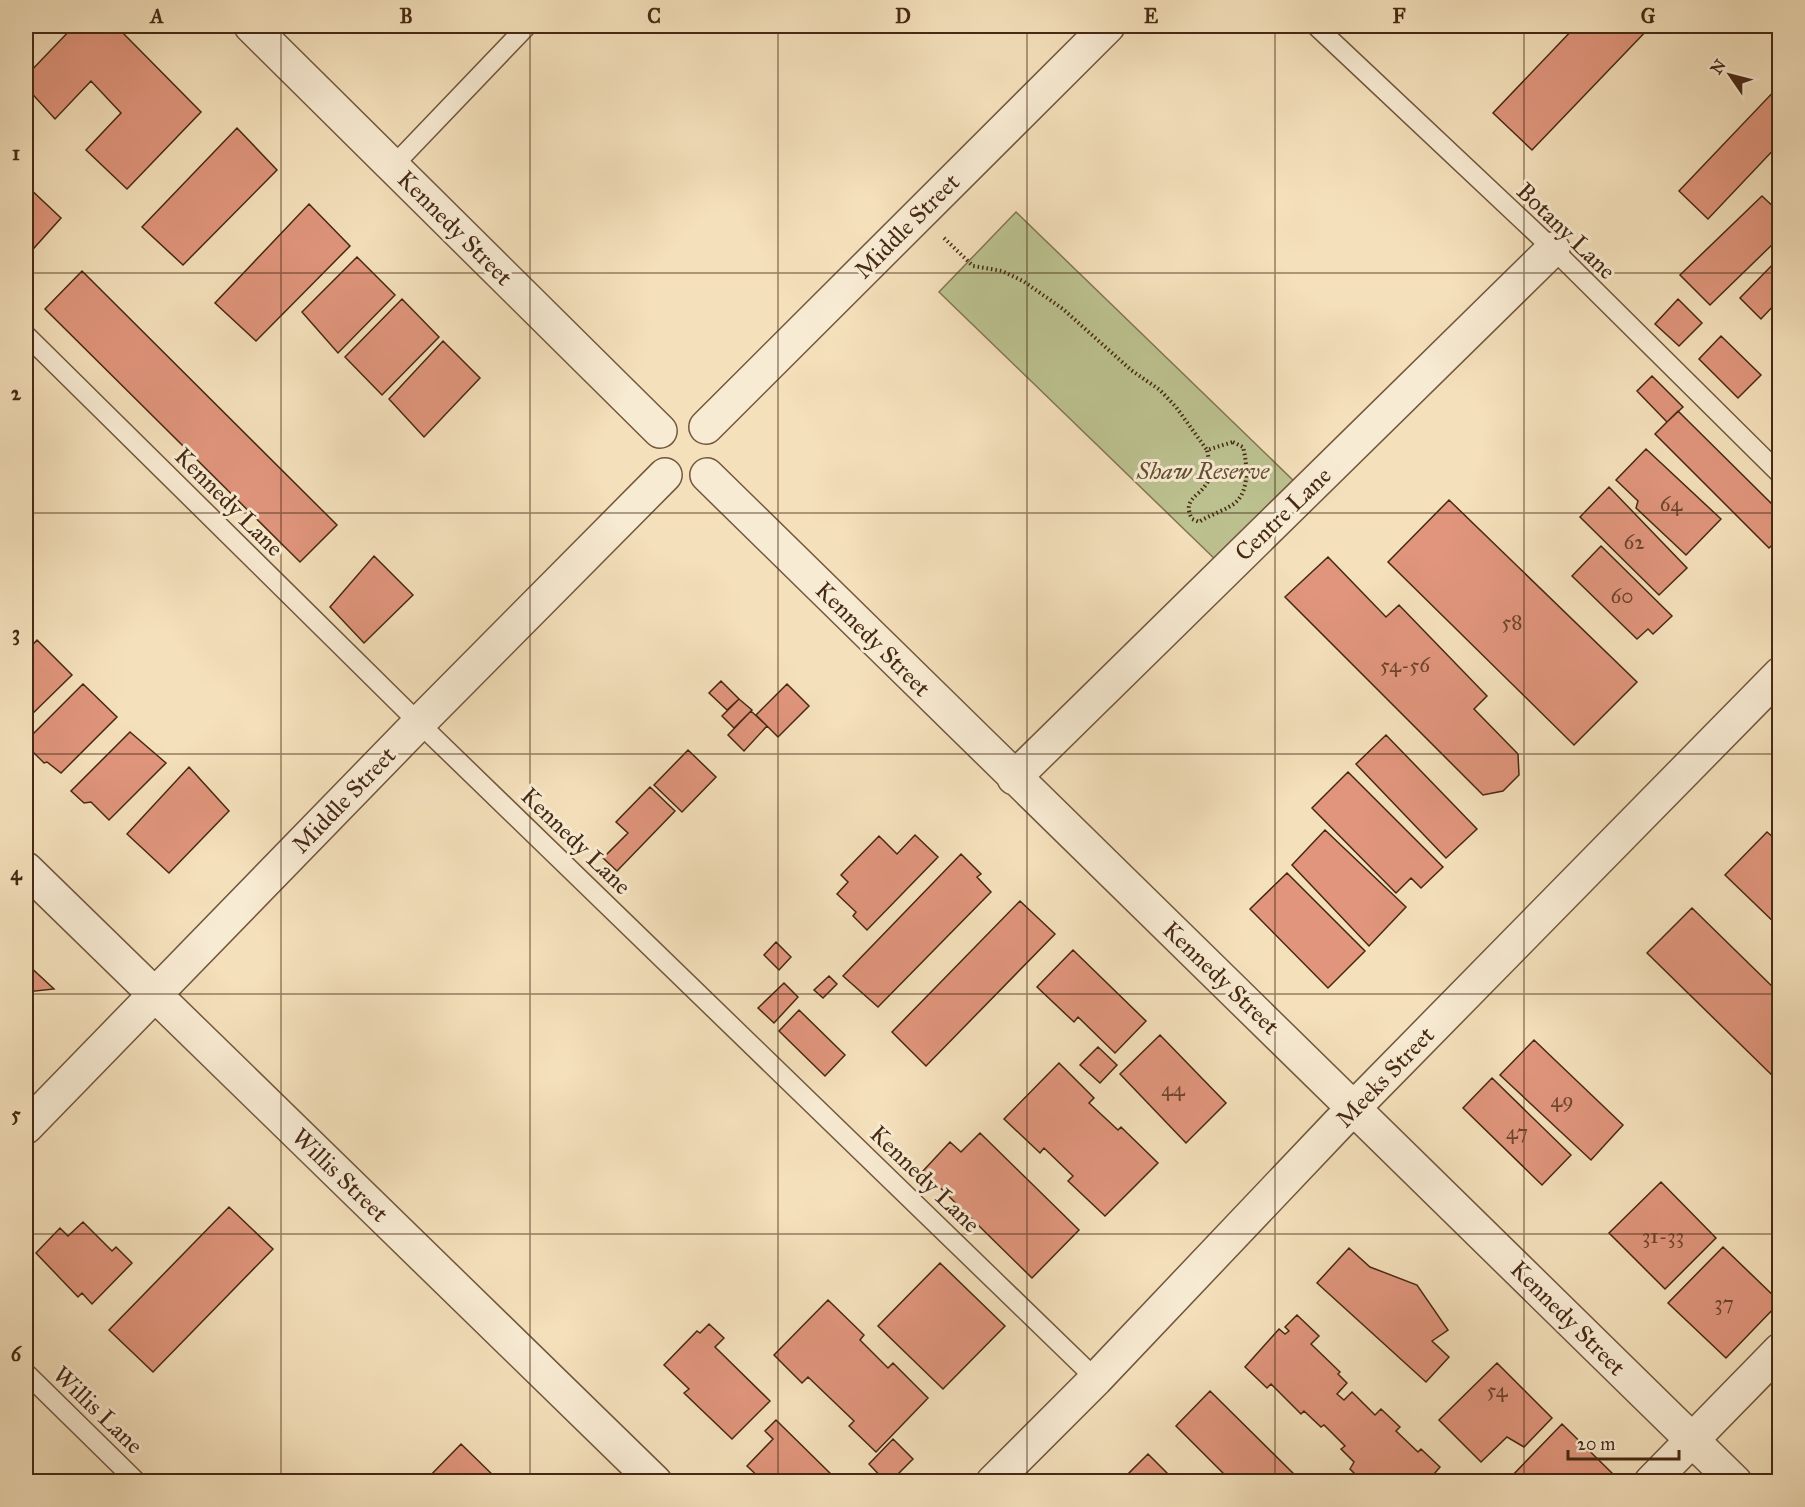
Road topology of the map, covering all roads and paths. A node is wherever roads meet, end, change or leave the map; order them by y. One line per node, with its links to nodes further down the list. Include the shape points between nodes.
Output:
1 (251, 26): 5 (street, Kennedy Street)
2 (527, 26): 5 (lane)
3 (1108, 26): 6 (street, Middle Street)
4 (1316, 26): 7 (lane, Botany Lane)
5 (393, 166): 10 (street, Kennedy Street)
6 (919, 214): 9 (street, Middle Street); 11 (path, via 973,266 1002,271 1023,281 1063,309 1131,370 1160,390)
7 (1552, 249): 12 (lane, Botany Lane); 17 (street, Centre Lane)
8 (26, 335): 16 (lane, Kennedy Lane)
9 (706, 427): 10 (street, via 686,418 668,423); 13 (street, via 717,449 716,460)
10 (660, 430): 14 (street, via 654,456)
11 (1207, 450): 11 (path, via 1207,484 1189,503 1188,510 1198,522 1236,503 1246,477 1243,447 1233,442)
12 (1779, 474)
13 (707, 475): 14 (street, via 688,483); 17 (street, Kennedy Street)
14 (664, 476): 16 (street, Middle Street)
15 (1779, 675): 20 (street, Meeks Street)
16 (419, 723): 19 (street, Middle Street); 24 (lane, Kennedy Lane)
17 (1014, 778): 20 (street, Kennedy Street)
18 (26, 869): 19 (street, Willis Street)
19 (154, 995): 21 (street, Middle Street); 27 (street, Willis Street)
20 (1355, 1108): 24 (street, Meeks Street); 25 (street, Kennedy Street)
21 (26, 1127)
22 (1779, 1350): 25 (street)
23 (26, 1373): 26 (lane, Willis Lane)
24 (1096, 1379): 28 (street, Meeks Street)
25 (1692, 1440): 29 (street); 30 (street, Kennedy Street)
26 (137, 1482)
27 (655, 1482)
28 (993, 1482)
29 (1651, 1482)
30 (1735, 1482)

